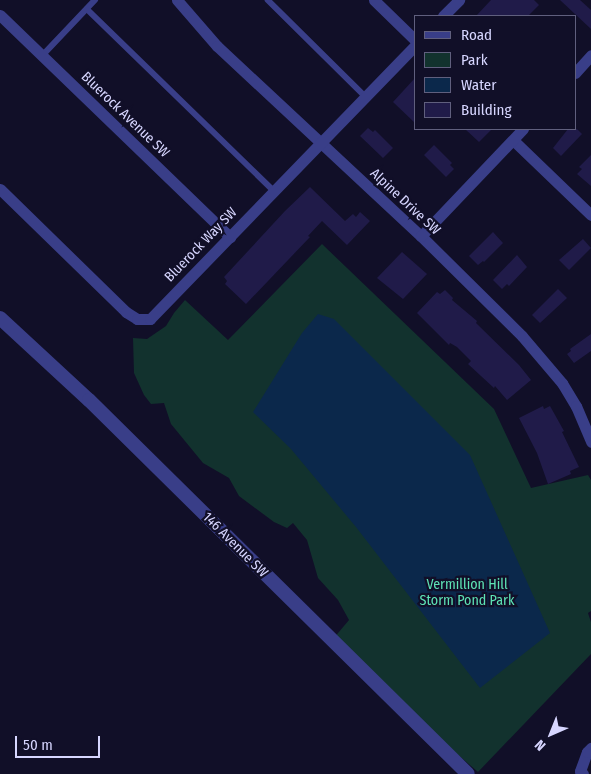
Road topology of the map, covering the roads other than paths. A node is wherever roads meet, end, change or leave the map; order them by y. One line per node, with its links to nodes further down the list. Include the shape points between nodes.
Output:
1 (95, 0): 6 (lane)
2 (177, 0): 17 (street, Alpine Drive SW, via 217,46)
3 (268, 0): 14 (lane)
4 (374, 0): 9 (street)
5 (459, 0): 8 (street)
6 (87, 9): 12 (lane); 19 (lane)
7 (0, 15): 12 (street, Bluerock Avenue SW)
8 (444, 15)
9 (414, 39)
10 (414, 47): 14 (street, Bluerock Way SW)
11 (591, 55): 13 (street)
12 (42, 56): 22 (street, Bluerock Avenue SW)
13 (576, 72)
14 (366, 97): 17 (street, Bluerock Way SW)
15 (522, 130): 16 (street)
16 (513, 140): 20 (street); 21 (street)
17 (321, 142): 19 (street, Bluerock Way SW); 21 (street, Alpine Drive SW)
18 (0, 189): 22 (street, Bluerock Way SW, via 126,312 144,321 155,314)
19 (274, 191): 22 (street, Bluerock Way SW)
20 (591, 215)
21 (420, 236): 24 (street, Alpine Drive SW, via 547,364 576,406)
22 (230, 237)
23 (0, 318): 26 (street, 146 Avenue SW, via 89,400)
24 (591, 442)
25 (591, 748): 27 (street, via 586,752 580,772)
26 (468, 774)
27 (583, 774)

